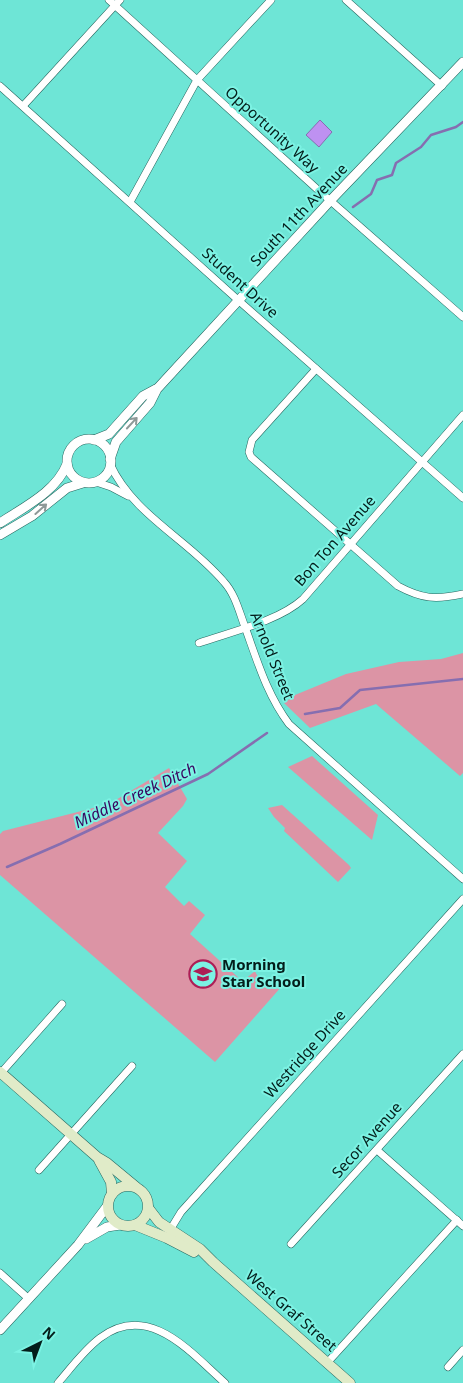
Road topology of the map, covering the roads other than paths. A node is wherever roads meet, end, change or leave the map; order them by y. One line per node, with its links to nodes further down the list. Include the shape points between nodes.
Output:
1 (109, 0): 4 (street, Opportunity Way)
2 (271, 0): 6 (street)
3 (346, 0): 8 (street)
4 (118, 3): 6 (street, Opportunity Way); 9 (street)
5 (463, 62): 8 (street, South 11th Avenue)
6 (197, 80): 10 (street, Opportunity Way); 11 (street)
7 (0, 86): 9 (street, Student Drive)
8 (442, 86): 10 (street, South 11th Avenue)
9 (23, 106): 11 (street, Student Drive)
10 (330, 201): 12 (street, South 11th Avenue); 13 (street, Opportunity Way)
11 (130, 202): 12 (street, Student Drive)
12 (238, 300): 14 (street, Student Drive); 15 (street, South 11th Avenue)
13 (463, 318)
14 (316, 369): 19 (street, Student Drive); 27 (street, via 252,440 249,452)
15 (156, 389): 17 (street, South 11th Avenue, via 143,396 109,434); 18 (street, South 11th Avenue, one-way to 15, via 116,442 150,404)
16 (463, 415): 19 (street, Bon Ton Avenue)
17 (94, 440): 18 (street, via 103,445); 20 (street, via 76,444 68,454)
18 (110, 462): 21 (street, via 106,475); 23 (street, Arnold Street)
19 (422, 462): 24 (street, Student Drive); 27 (street, Bon Ton Avenue)
20 (67, 464): 22 (street, via 74,478); 25 (street, via 52,488)
21 (96, 482): 22 (street); 23 (street, Arnold Street)
22 (84, 483): 26 (street, one-way to 22, via 32,516 67,488)
23 (131, 498): 29 (street, Arnold Street, via 224,582)
24 (463, 498)
25 (0, 523)
26 (0, 535)
27 (351, 544): 28 (street, via 409,592 432,598); 29 (street, Bon Ton Avenue, via 294,608)
28 (463, 594)
29 (245, 627): 30 (street, Bon Ton Avenue); 31 (street, Arnold Street, via 272,700 288,724)
30 (199, 643)
31 (463, 879)
32 (463, 899): 47 (street, Westridge Drive, via 181,1212)
33 (62, 1004): 36 (street)
34 (463, 1054): 38 (street, Secor Avenue)
35 (132, 1066): 37 (street)
36 (0, 1073): 37 (main road)
37 (71, 1134): 39 (main road); 40 (street)
38 (376, 1150): 44 (street); 48 (street, Secor Avenue)
39 (97, 1157): 41 (main road); 42 (main road, via 111,1182)
40 (39, 1170)
41 (136, 1187): 42 (main road, via 120,1188); 43 (main road, via 147,1198)
42 (110, 1200): 45 (main road, via 110,1214); 49 (street)
43 (149, 1209): 46 (main road, via 144,1219); 47 (main road, West Graf Street)
44 (460, 1223): 55 (street)
45 (120, 1225): 46 (main road); 49 (street, via 100,1230)
46 (135, 1225): 50 (main road, West Graf Street)
47 (170, 1230): 50 (main road, West Graf Street, via 200,1249)
48 (290, 1244)
49 (78, 1246): 52 (street)
50 (212, 1262): 55 (main road, West Graf Street)
51 (0, 1274): 52 (street)
52 (29, 1299): 53 (street)
53 (0, 1330)
54 (463, 1350): 56 (street)
55 (327, 1363): 59 (main road, West Graf Street)
56 (448, 1367)
57 (58, 1383): 58 (street, via 100,1337 131,1325 165,1332)
58 (225, 1383)
59 (350, 1383)

